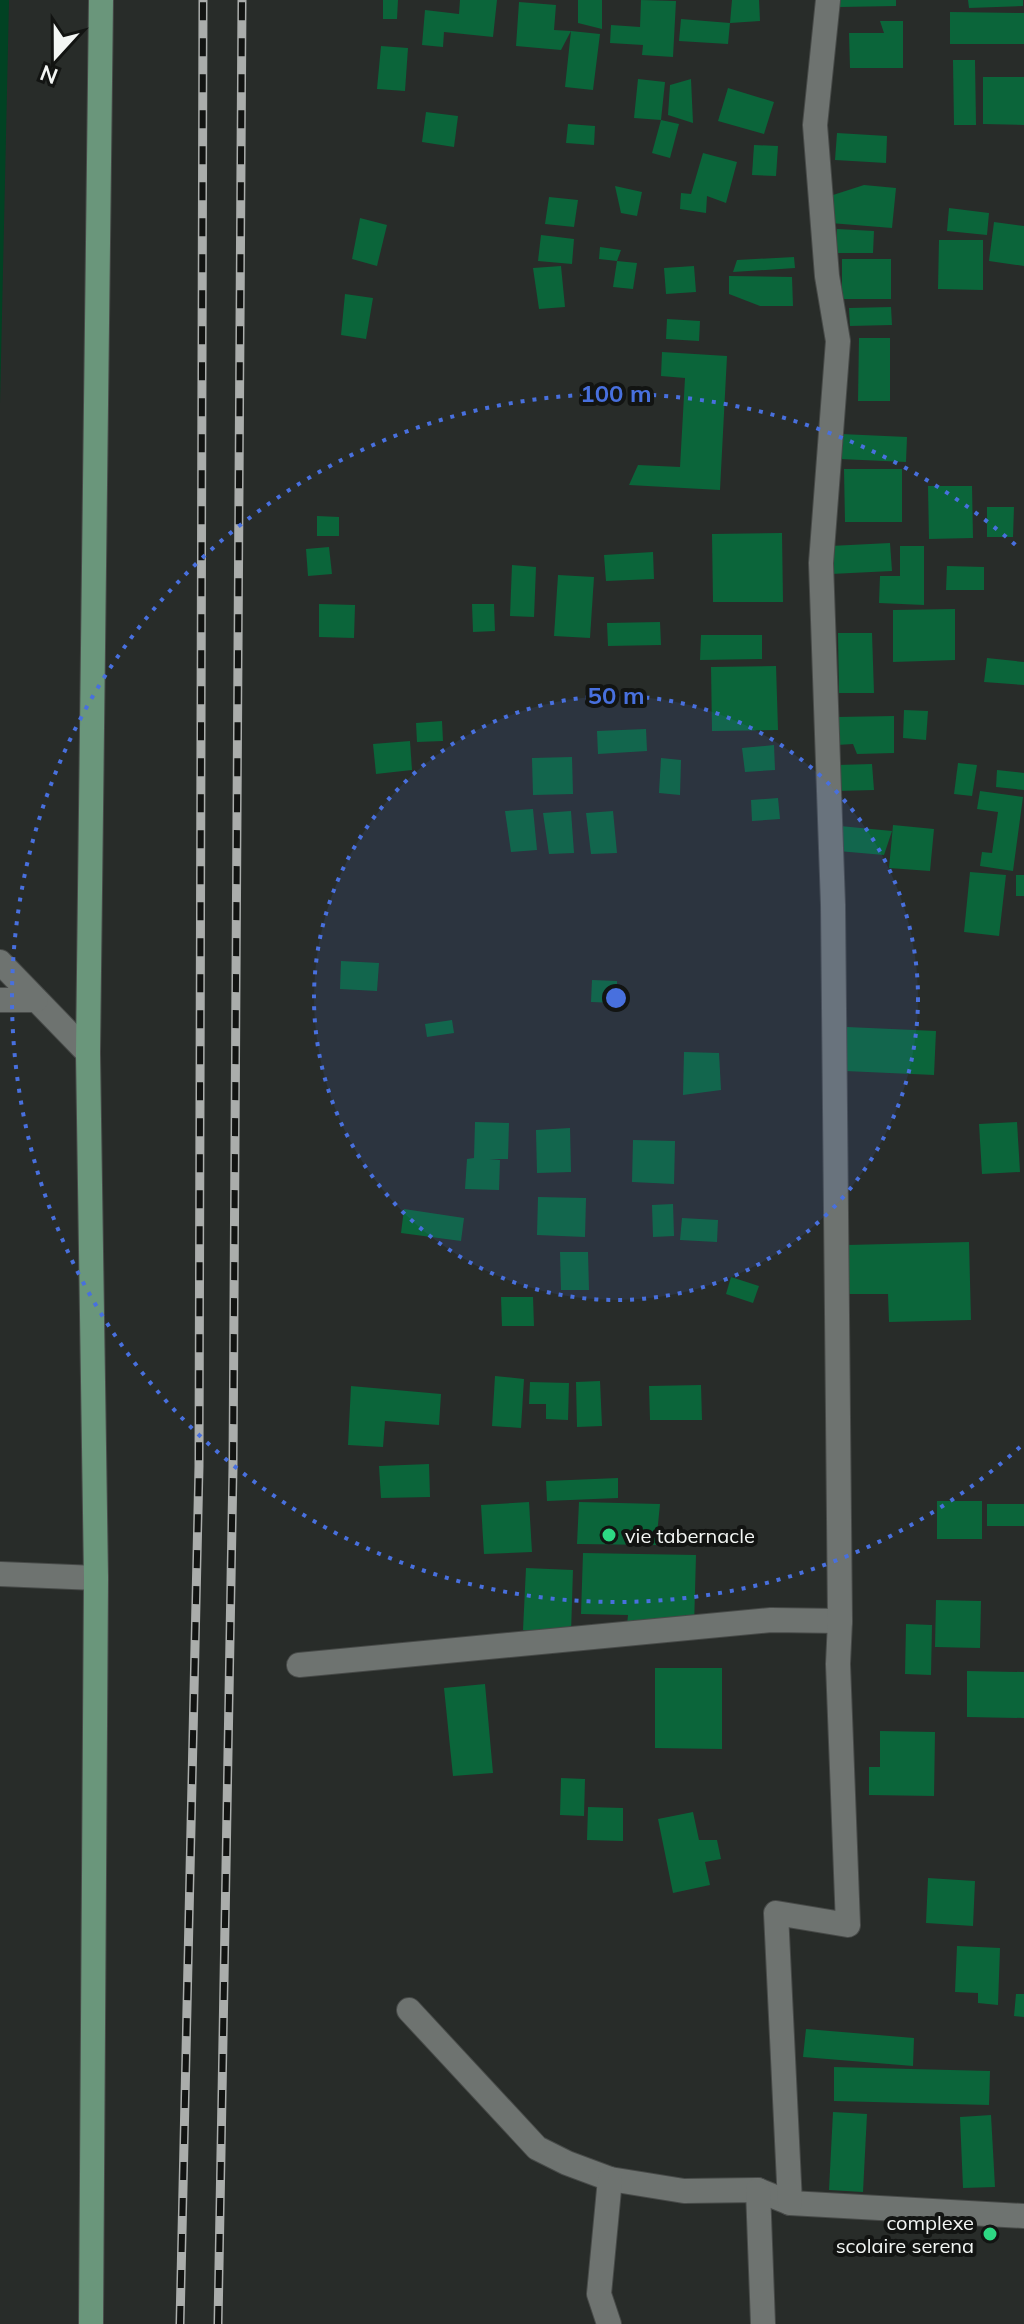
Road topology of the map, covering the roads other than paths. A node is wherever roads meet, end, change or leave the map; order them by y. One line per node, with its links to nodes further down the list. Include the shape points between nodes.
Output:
1 (101, 0): 6 (main road)
2 (828, 0): 9 (street, via 815,125 827,276 838,341 821,563 833,905)
3 (0, 962): 5 (street)
4 (0, 1000): 5 (street)
5 (36, 1000): 6 (street)
6 (88, 1053): 8 (main road)
7 (0, 1574): 8 (street)
8 (96, 1578): 16 (main road)
9 (840, 1621): 10 (street, via 771,1620); 14 (street, via 848,1925 776,1913)
10 (299, 1665)
11 (409, 2010): 12 (street, via 537,2148)
12 (610, 2179): 13 (street, via 684,2191); 17 (street, via 599,2294)
13 (758, 2190): 14 (street); 18 (street)
14 (790, 2203): 15 (street)
15 (1024, 2216)
16 (91, 2324)
17 (609, 2324)
18 (763, 2324)

